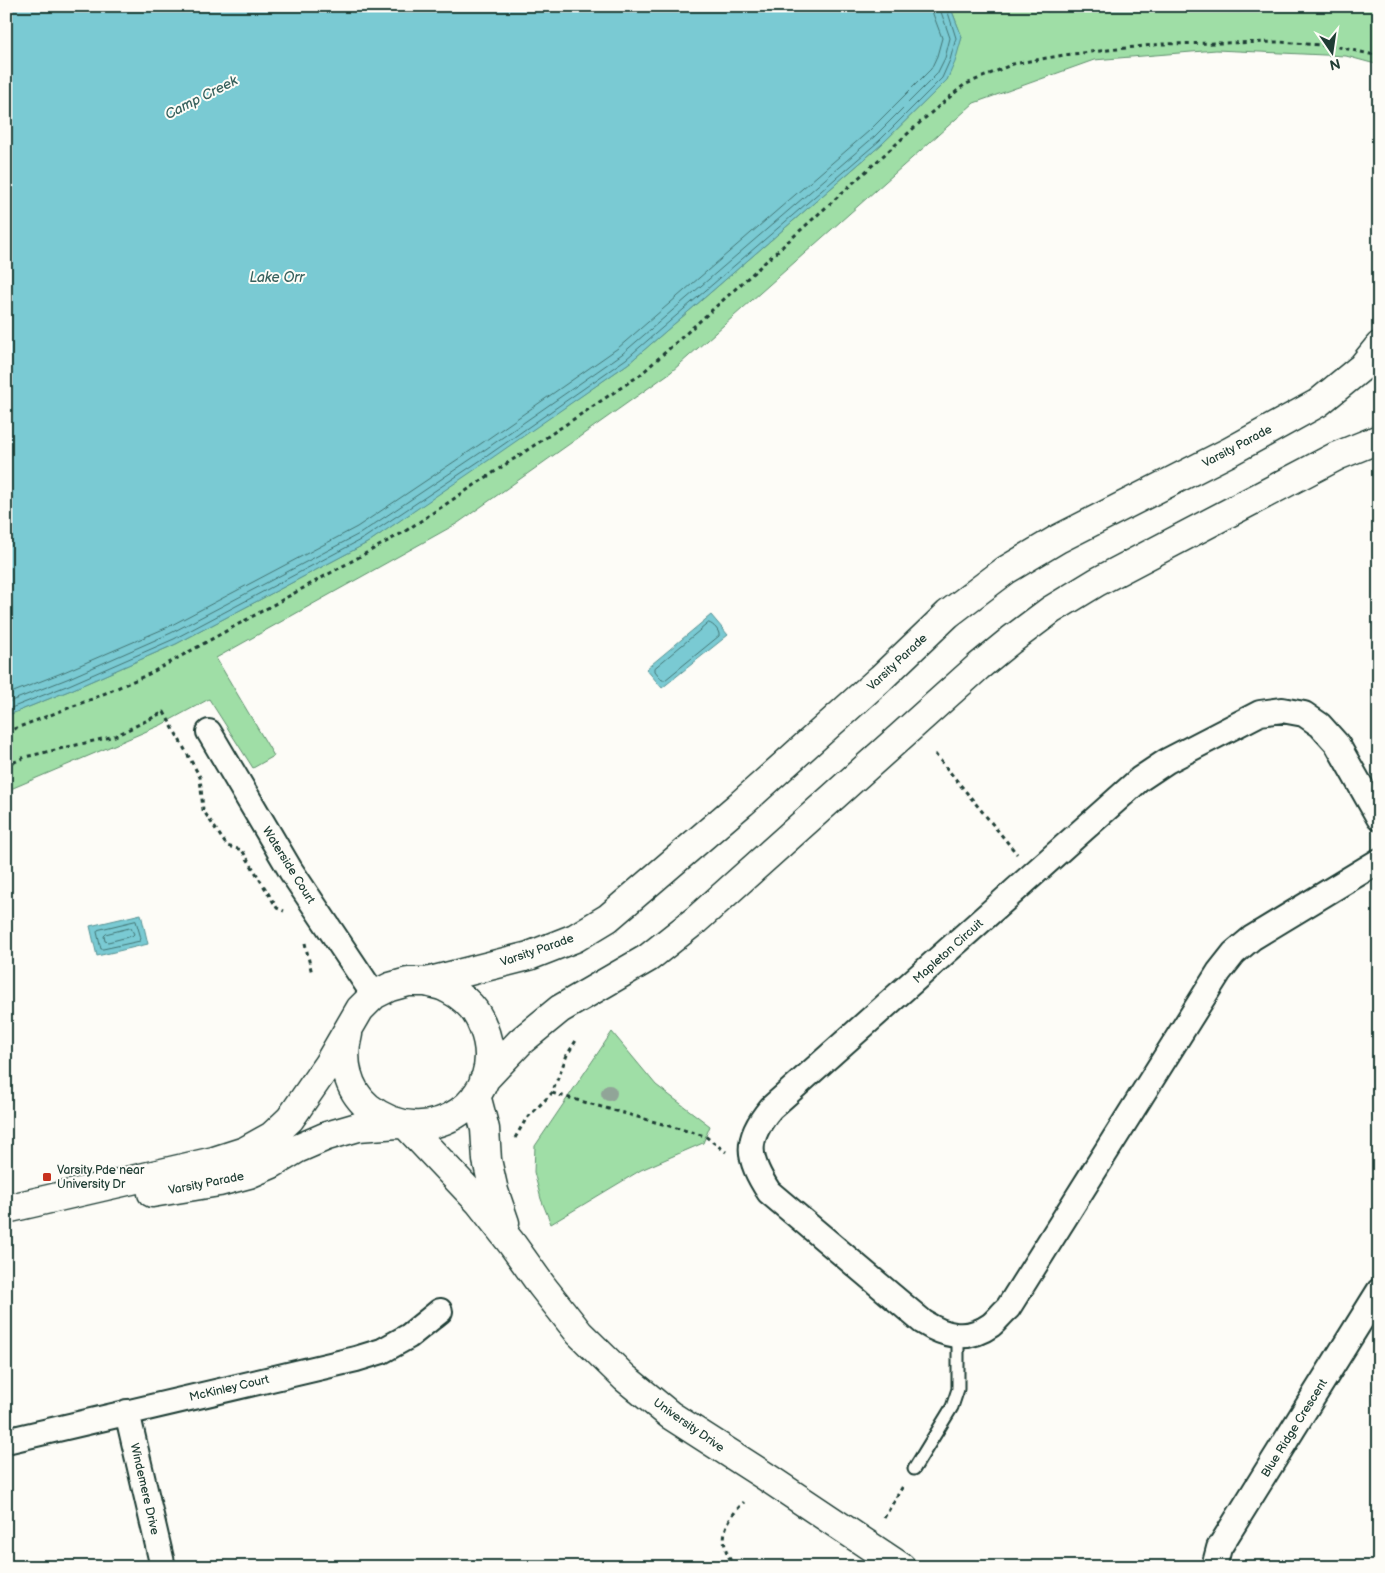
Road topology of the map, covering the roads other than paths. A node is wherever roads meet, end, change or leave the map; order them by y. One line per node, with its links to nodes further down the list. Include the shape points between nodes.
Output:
1 (1379, 346): 6 (street, Varsity Parade, via 1362,367 1318,403 1058,539 1006,570 948,614 742,803 608,918 575,938 530,956)
2 (1379, 439): 9 (street, Varsity Parade, via 1337,456 1097,582 1051,610 978,667 696,920 648,958 560,1009 521,1041)
3 (209, 732): 7 (street, Waterside Court, via 291,871)
4 (1379, 818): 16 (street, Mapleton Circuit, via 1337,744 1320,725 1304,714 1282,710 1260,713 1167,761 1140,779 761,1120 753,1138 751,1156 769,1192 923,1322 939,1332)
5 (1379, 861): 16 (street, via 1252,938 1234,953 1008,1308 990,1325 975,1333)
6 (426, 982): 7 (street, Varsity Parade, via 408,982); 9 (street, Varsity Parade, via 447,988 466,1000 479,1017 487,1037 489,1059)
7 (374, 995): 8 (street, Varsity Parade)
8 (350, 1026): 10 (street, Varsity Parade, via 345,1046 345,1067 352,1086 363,1103 379,1116); 11 (street, Varsity Parade, via 290,1119 272,1136 245,1151)
9 (480, 1088): 10 (street, Varsity Parade, via 462,1110 445,1120 426,1126); 13 (street, University Drive, via 487,1160)
10 (402, 1124): 12 (street, Varsity Parade, via 358,1127 328,1136 272,1164 227,1180 123,1197); 13 (street, University Drive, via 479,1202)
11 (6, 1209)
12 (6, 1224)
13 (512, 1244): 21 (street, University Drive, via 579,1333 625,1378 670,1414)
14 (1379, 1291): 22 (street, Blue Ridge Crescent, via 1220,1548)
15 (440, 1311): 17 (street, McKinley Court, via 409,1336 382,1352)
16 (958, 1336): 19 (lane, via 958,1389 952,1407)
17 (127, 1412): 18 (street, McKinley Court); 20 (street, Windemere Drive)
18 (6, 1440)
19 (914, 1468)
20 (163, 1567)
21 (902, 1567)
22 (1214, 1567)

